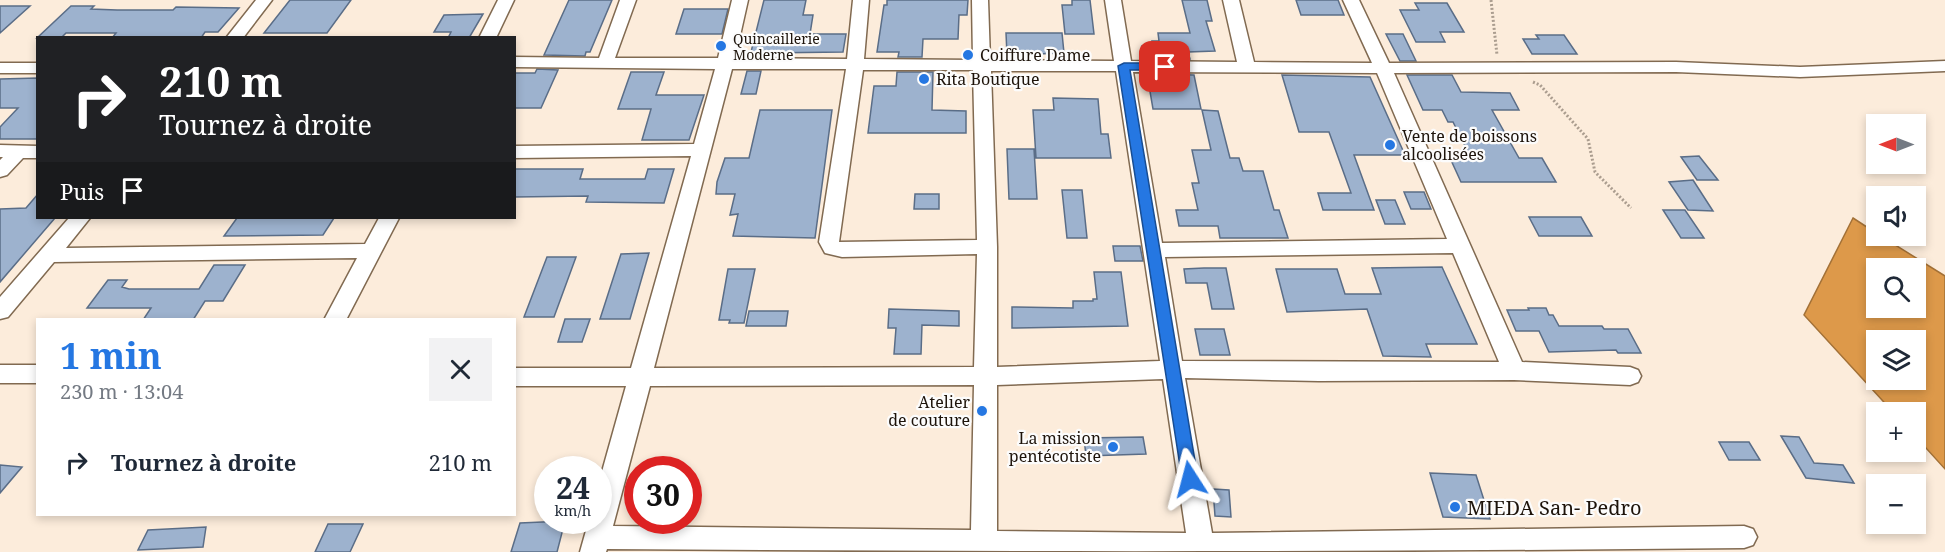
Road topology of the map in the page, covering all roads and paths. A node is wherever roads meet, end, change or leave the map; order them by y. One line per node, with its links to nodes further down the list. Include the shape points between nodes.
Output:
1 (264, 0): 11 (street)
2 (506, 0): 12 (street)
3 (628, 0): 14 (street)
4 (740, 0): 15 (street)
5 (861, 0): 16 (street)
6 (980, 0): 17 (street)
7 (1113, 0): 18 (street)
8 (1231, 0): 20 (street)
9 (1351, 0): 23 (street)
10 (1491, 0): 24 (path)
11 (236, 36)
12 (488, 36)
13 (516, 62): 14 (street)
14 (605, 63): 15 (street)
15 (725, 64): 16 (street); 26 (street)
16 (855, 64): 17 (street); 34 (street, via 829,242 832,248)
17 (980, 65): 18 (street); 34 (street)
18 (1124, 66): 20 (street); 35 (street)
19 (1945, 66): 24 (street, via 1800,72 1676,67)
20 (1247, 67): 23 (street)
21 (0, 68): 22 (street)
22 (36, 68)
23 (1383, 68): 24 (street); 33 (street)
24 (1497, 69)
25 (1529, 81): 30 (path, via 1540,85 1588,139 1595,172)
26 (701, 150): 28 (street); 47 (street)
27 (19, 151): 29 (street)
28 (516, 152)
29 (0, 171)
30 (1631, 208)
31 (79, 219): 37 (street)
32 (389, 219): 36 (street)
33 (1460, 246): 35 (street); 41 (street)
34 (987, 247): 44 (street)
35 (1153, 250): 40 (street)
36 (371, 251): 37 (street); 39 (street)
37 (48, 255): 38 (street)
38 (0, 311)
39 (336, 318)
40 (1173, 370): 41 (street); 44 (street); 51 (street)
41 (1514, 371): 45 (street)
42 (0, 374): 43 (street)
43 (36, 374)
44 (987, 376): 47 (street); 50 (street)
45 (1630, 376)
46 (516, 377): 47 (street)
47 (639, 378): 49 (street)
48 (1744, 537): 51 (street)
49 (595, 544): 50 (street)
50 (984, 547): 51 (street)
51 (1202, 548)

